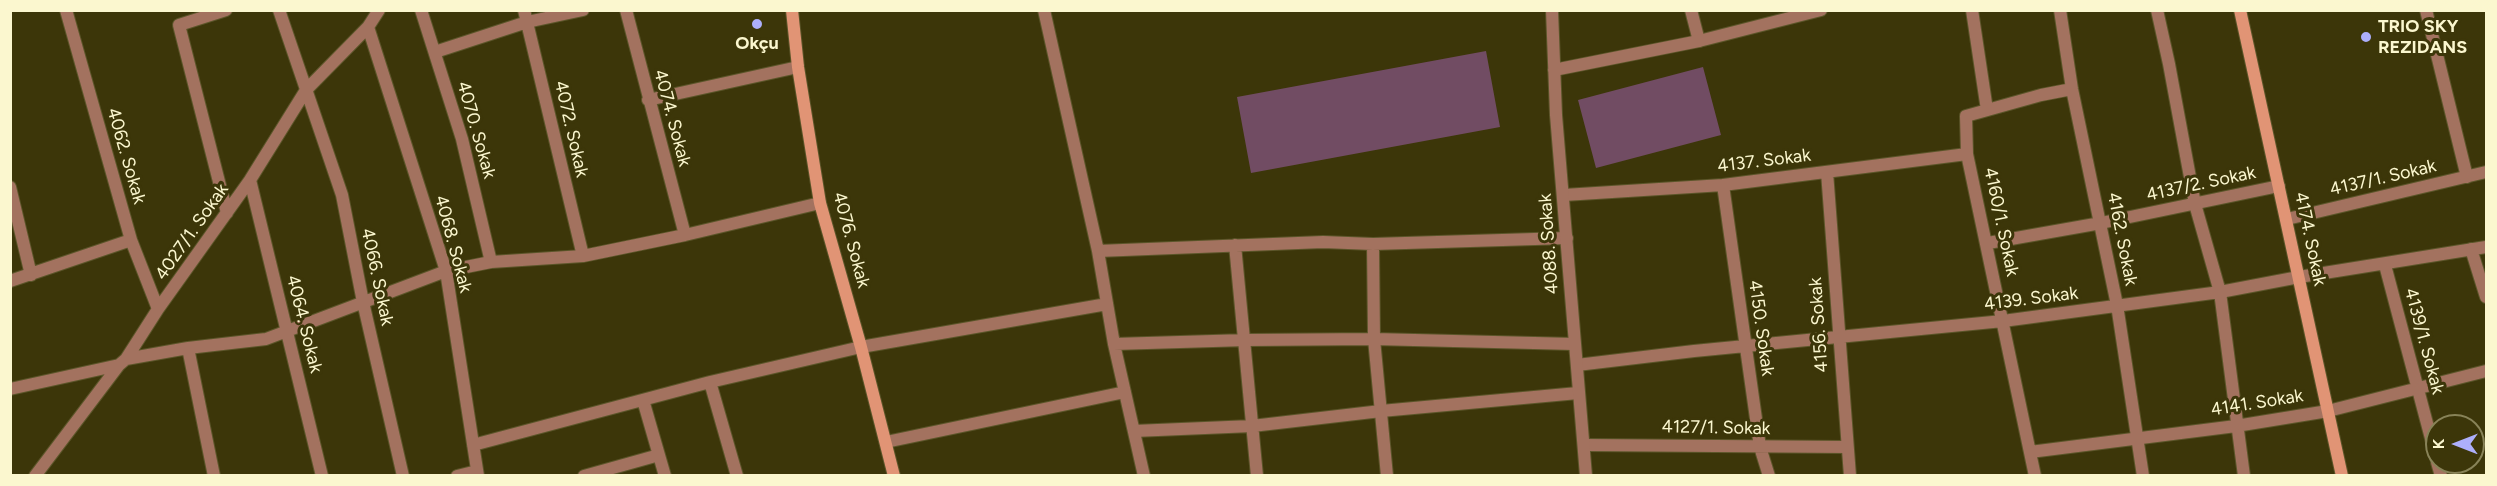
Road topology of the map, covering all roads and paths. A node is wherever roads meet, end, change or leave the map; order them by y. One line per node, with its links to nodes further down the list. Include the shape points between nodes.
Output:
1 (66, 10): 45 (street, 4062. Sokak)
2 (226, 10): 40 (street, via 179,25)
3 (279, 10): 26 (street, 4066. Sokak)
4 (379, 10): 20 (street, 4027/1. Sokak)
5 (421, 10): 22 (street, 4070. Sokak)
6 (583, 10): 19 (street)
7 (626, 10): 27 (street, 4074. Sokak)
8 (792, 10): 23 (main road, 4076. Sokak)
9 (1044, 10): 51 (street)
10 (1552, 10): 24 (street, 4088. Sokak)
11 (1691, 10): 21 (street)
12 (1821, 10): 18 (street)
13 (1972, 10): 28 (street)
14 (2060, 10): 25 (street, 4162. Sokak)
15 (2157, 10): 39 (street)
16 (2240, 10): 35 (main road, 4174. Sokak)
17 (2426, 10): 32 (street)
18 (1792, 14): 21 (street)
19 (525, 16): 22 (street); 52 (street, 4072. Sokak)
20 (368, 27): 26 (street, 4027/1. Sokak); 55 (street, 4068. Sokak)
21 (1699, 41): 24 (street)
22 (435, 52): 53 (street, 4070. Sokak, via 462,139)
23 (798, 68): 27 (street); 38 (main road, 4076. Sokak)
24 (1554, 70): 37 (street, 4088. Sokak)
25 (2072, 89): 28 (street); 42 (street, 4162. Sokak)
26 (306, 90): 33 (street, 4027/1. Sokak); 61 (street, 4066. Sokak, via 342,195)
27 (648, 100): 43 (street, 4074. Sokak)
28 (1987, 110): 29 (street, 4160/1. Sokak, via 1966,116)
29 (1967, 154): 30 (street, 4137. Sokak); 46 (street, 4160/1. Sokak)
30 (1827, 172): 34 (street, 4137. Sokak); 67 (street, 4156. Sokak)
31 (2487, 172): 32 (street, 4137/1. Sokak)
32 (2467, 177): 41 (street, 4137/1. Sokak)
33 (250, 180): 40 (street, 4027/1. Sokak); 66 (street, 4064. Sokak)
34 (1723, 185): 37 (street, 4137. Sokak); 73 (street, 4150. Sokak)
35 (2280, 186): 39 (street, 4137/2. Sokak); 41 (main road, 4174. Sokak)
36 (10, 187): 56 (street)
37 (1564, 195): 44 (street, 4088. Sokak)
38 (820, 203): 43 (street); 72 (main road, 4076. Sokak)
39 (2195, 204): 42 (street, 4137/2. Sokak); 59 (street)
40 (227, 213): 64 (street, 4027/1. Sokak)
41 (2287, 219): 57 (main road, 4174. Sokak)
42 (2101, 223): 46 (street, 4137/2. Sokak); 63 (street, 4162. Sokak)
43 (685, 235): 52 (street)
44 (1567, 238): 47 (street); 71 (street, 4088. Sokak)
45 (132, 240): 56 (street); 64 (street, 4062. Sokak)
46 (1988, 243): 65 (street, 4160/1. Sokak)
47 (1373, 244): 48 (street); 69 (street)
48 (1235, 245): 51 (street); 68 (street)
49 (2487, 248): 50 (street, 4139. Sokak)
50 (2471, 249): 54 (street, 4139. Sokak); 60 (street)
51 (1098, 252): 62 (street)
52 (583, 256): 53 (street)
53 (491, 262): 55 (street)
54 (2385, 265): 57 (street, 4139. Sokak); 80 (street, 4139/1. Sokak)
55 (446, 271): 61 (street); 92 (street, 4068. Sokak)
56 (31, 275): 58 (street)
57 (2299, 277): 59 (street, 4139. Sokak); 85 (main road, 4174. Sokak)
58 (10, 281)
59 (2220, 292): 63 (street, 4139. Sokak); 88 (street)
60 (2487, 297)
61 (363, 302): 66 (street); 102 (street, 4066. Sokak)
62 (1107, 304): 70 (street); 72 (street)
63 (2117, 305): 65 (street, 4139. Sokak); 90 (street, 4162. Sokak)
64 (158, 309): 75 (street, 4027/1. Sokak)
65 (2004, 321): 67 (street, 4139. Sokak); 96 (street, 4160/1. Sokak)
66 (287, 331): 74 (street, via 267,339); 101 (street, 4064. Sokak)
67 (1838, 338): 73 (street, 4139. Sokak); 95 (street, 4156. Sokak)
68 (1246, 339): 69 (street); 70 (street); 87 (street)
69 (1374, 339): 71 (street); 84 (street)
70 (1114, 345): 81 (street)
71 (1574, 345): 76 (street, 4088. Sokak)
72 (861, 347): 78 (street); 91 (main road, 4076. Sokak)
73 (1746, 347): 76 (street, 4139. Sokak); 94 (street, 4150. Sokak)
74 (188, 348): 75 (street); 100 (street)
75 (122, 362): 79 (street); 99 (street, 4027/1. Sokak)
76 (1577, 365): 82 (street, 4088. Sokak)
77 (2487, 371): 80 (street, 4141. Sokak)
78 (710, 382): 83 (street); 106 (street)
79 (10, 389)
80 (2418, 390): 85 (street, 4141. Sokak); 86 (street, 4139/1. Sokak)
81 (1125, 392): 89 (street); 91 (street)
82 (1578, 393): 84 (street); 93 (street, 4088. Sokak)
83 (643, 400): 92 (street); 97 (street)
84 (1381, 411): 87 (street); 110 (street)
85 (2328, 411): 88 (street, 4141. Sokak); 117 (main road, 4174. Sokak)
86 (2425, 417)
87 (1252, 426): 89 (street); 109 (street)
88 (2236, 426): 90 (street, 4141. Sokak); 116 (street)
89 (1134, 431): 108 (street)
90 (2136, 437): 96 (street, 4141. Sokak); 115 (street, 4162. Sokak)
91 (886, 442): 107 (main road, 4076. Sokak)
92 (473, 445): 98 (street, 4068. Sokak)
93 (1584, 445): 94 (street, 4127/1. Sokak); 111 (street, 4088. Sokak)
94 (1760, 447): 95 (street, 4127/1. Sokak); 112 (street, 4150. Sokak)
95 (1847, 447): 113 (street, 4156. Sokak)
96 (2030, 452): 114 (street, 4160/1. Sokak)
97 (659, 455): 104 (street); 105 (street)
98 (477, 473): 103 (street)
99 (35, 476)
100 (214, 476)
101 (322, 476)
102 (404, 476)
103 (457, 476)
104 (584, 476)
105 (665, 476)
106 (737, 476)
107 (894, 476)
108 (1144, 476)
109 (1257, 476)
110 (1387, 476)
111 (1586, 476)
112 (1769, 476)
113 (1850, 476)
114 (2035, 476)
115 (2143, 476)
116 (2244, 476)
117 (2342, 476)

